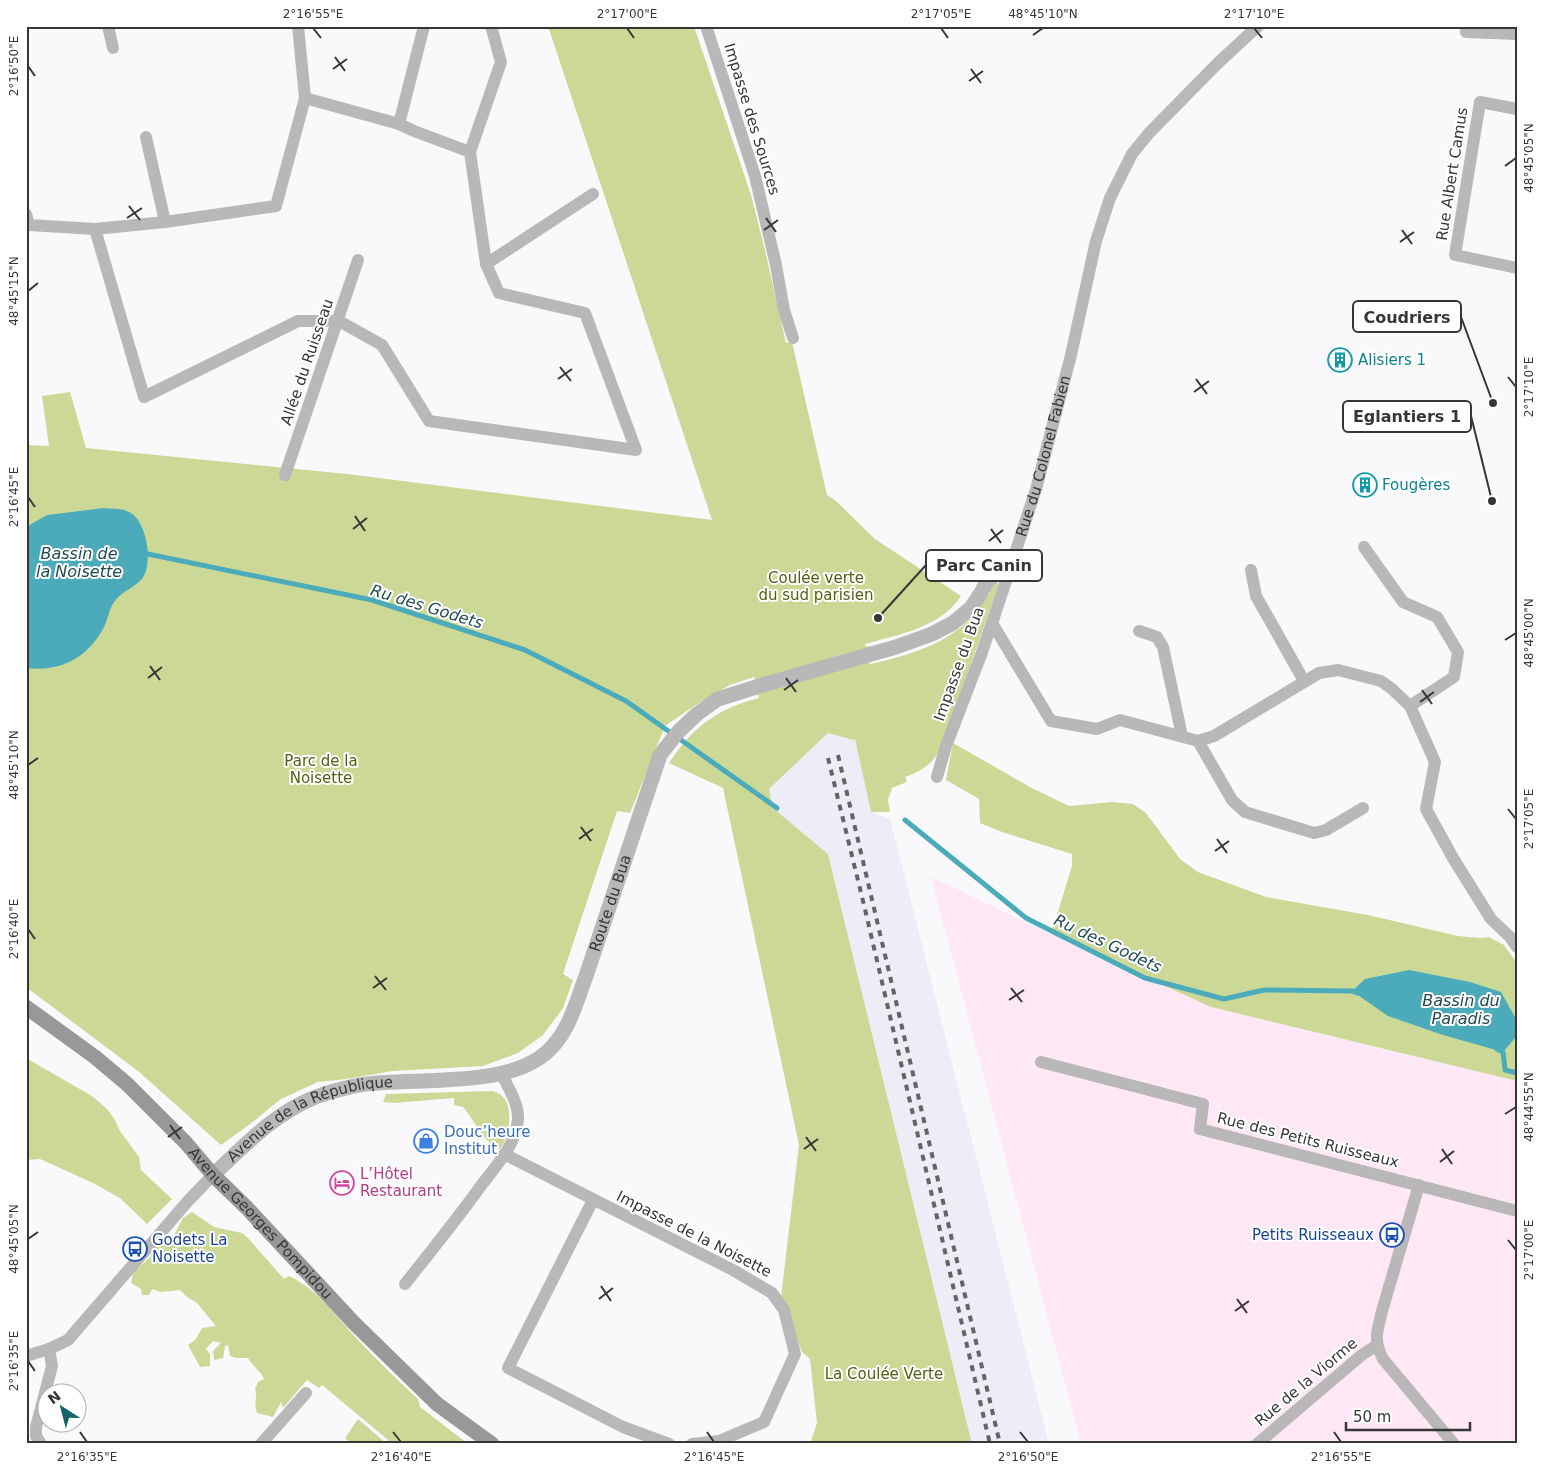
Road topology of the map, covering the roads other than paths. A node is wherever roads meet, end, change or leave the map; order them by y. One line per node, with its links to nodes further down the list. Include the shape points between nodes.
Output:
1 (108, 26): 9 (street)
2 (298, 26): 10 (street)
3 (424, 26): 12 (street)
4 (491, 26): 14 (street, via 501,62)
5 (706, 26): 23 (street, Impasse des Sources, via 755,176)
6 (1466, 26): 8 (street, via 1466,32)
7 (1255, 27): 26 (street, Rue du Colonel Fabien, via 1149,133 1132,154 1110,198 1096,241 1071,355 1038,480)
8 (1517, 34)
9 (113, 48)
10 (305, 98): 12 (street); 17 (street, via 276,206)
11 (1517, 109): 21 (street, Rue Albert Camus, via 1480,102 1455,255)
12 (399, 124): 14 (street)
13 (146, 136): 17 (street)
14 (470, 152): 20 (street)
15 (593, 194): 20 (street)
16 (26, 214): 18 (street, via 29,225)
17 (165, 222): 18 (street)
18 (95, 229): 22 (street, via 144,397 298,321)
19 (358, 260): 22 (street, Allée du Ruisseau)
20 (486, 264): 22 (street, via 499,293 585,314 636,450 429,421 382,346)
21 (1517, 268)
22 (338, 321): 24 (street, Allée du Ruisseau)
23 (793, 338)
24 (285, 475)
25 (1364, 547): 30 (street, via 1403,602 1437,617 1458,652 1454,677)
26 (1012, 563): 31 (street, via 992,623 1051,721 1097,728 1120,720); 33 (street, Impasse du Bua); 37 (street, Route du Bua, via 987,581 971,608 954,623 896,647 718,699 678,732 660,755 586,976 565,1029)
27 (1251, 570): 29 (street, via 1256,596)
28 (1139, 632): 31 (street, via 1157,637 1163,647)
29 (1304, 681): 30 (street, via 1319,673 1338,670 1381,681); 32 (street, via 1214,736)
30 (1410, 706): 35 (street, via 1435,762 1426,809 1491,919)
31 (1182, 736): 32 (street)
32 (1198, 741): 34 (street, via 1232,800 1245,812 1314,833 1326,830)
33 (937, 777)
34 (1363, 808)
35 (1517, 946)
36 (26, 1007): 41 (main road, Avenue Georges Pompidou, via 127,1084)
37 (553, 1046): 39 (street, Avenue de la République, via 525,1067)
38 (1042, 1062): 42 (street, Rue des Petits Ruisseaux, via 1203,1104 1200,1129)
39 (501, 1074): 40 (street, via 516,1104 518,1118 516,1134); 41 (street, Avenue de la République, via 359,1085 312,1098 279,1116)
40 (504, 1154): 43 (street, Impasse de la Noisette); 45 (street, via 457,1220)
41 (213, 1175): 47 (street, Avenue de la République, via 68,1340); 52 (main road, Avenue Georges Pompidou, via 354,1323 437,1404)
42 (1419, 1185): 44 (street, Rue des Petits Ruisseaux); 46 (street, via 1380,1320)
43 (593, 1200): 53 (street, Impasse de la Noisette, via 508,1368 623,1427); 54 (street, Impasse de la Noisette, via 741,1274 772,1293 784,1310 796,1354 764,1422 719,1441)
44 (1517, 1211)
45 (405, 1284)
46 (1376, 1346): 55 (street, Rue de la Viorme); 56 (street, via 1383,1359)
47 (49, 1349): 48 (street, Avenue de la République); 50 (street, via 52,1366 36,1427 36,1436)
48 (26, 1356)
49 (306, 1393): 51 (street)
50 (41, 1444)
51 (261, 1444)
52 (492, 1444)
53 (669, 1444)
54 (692, 1444)
55 (1257, 1444)
56 (1454, 1444)

